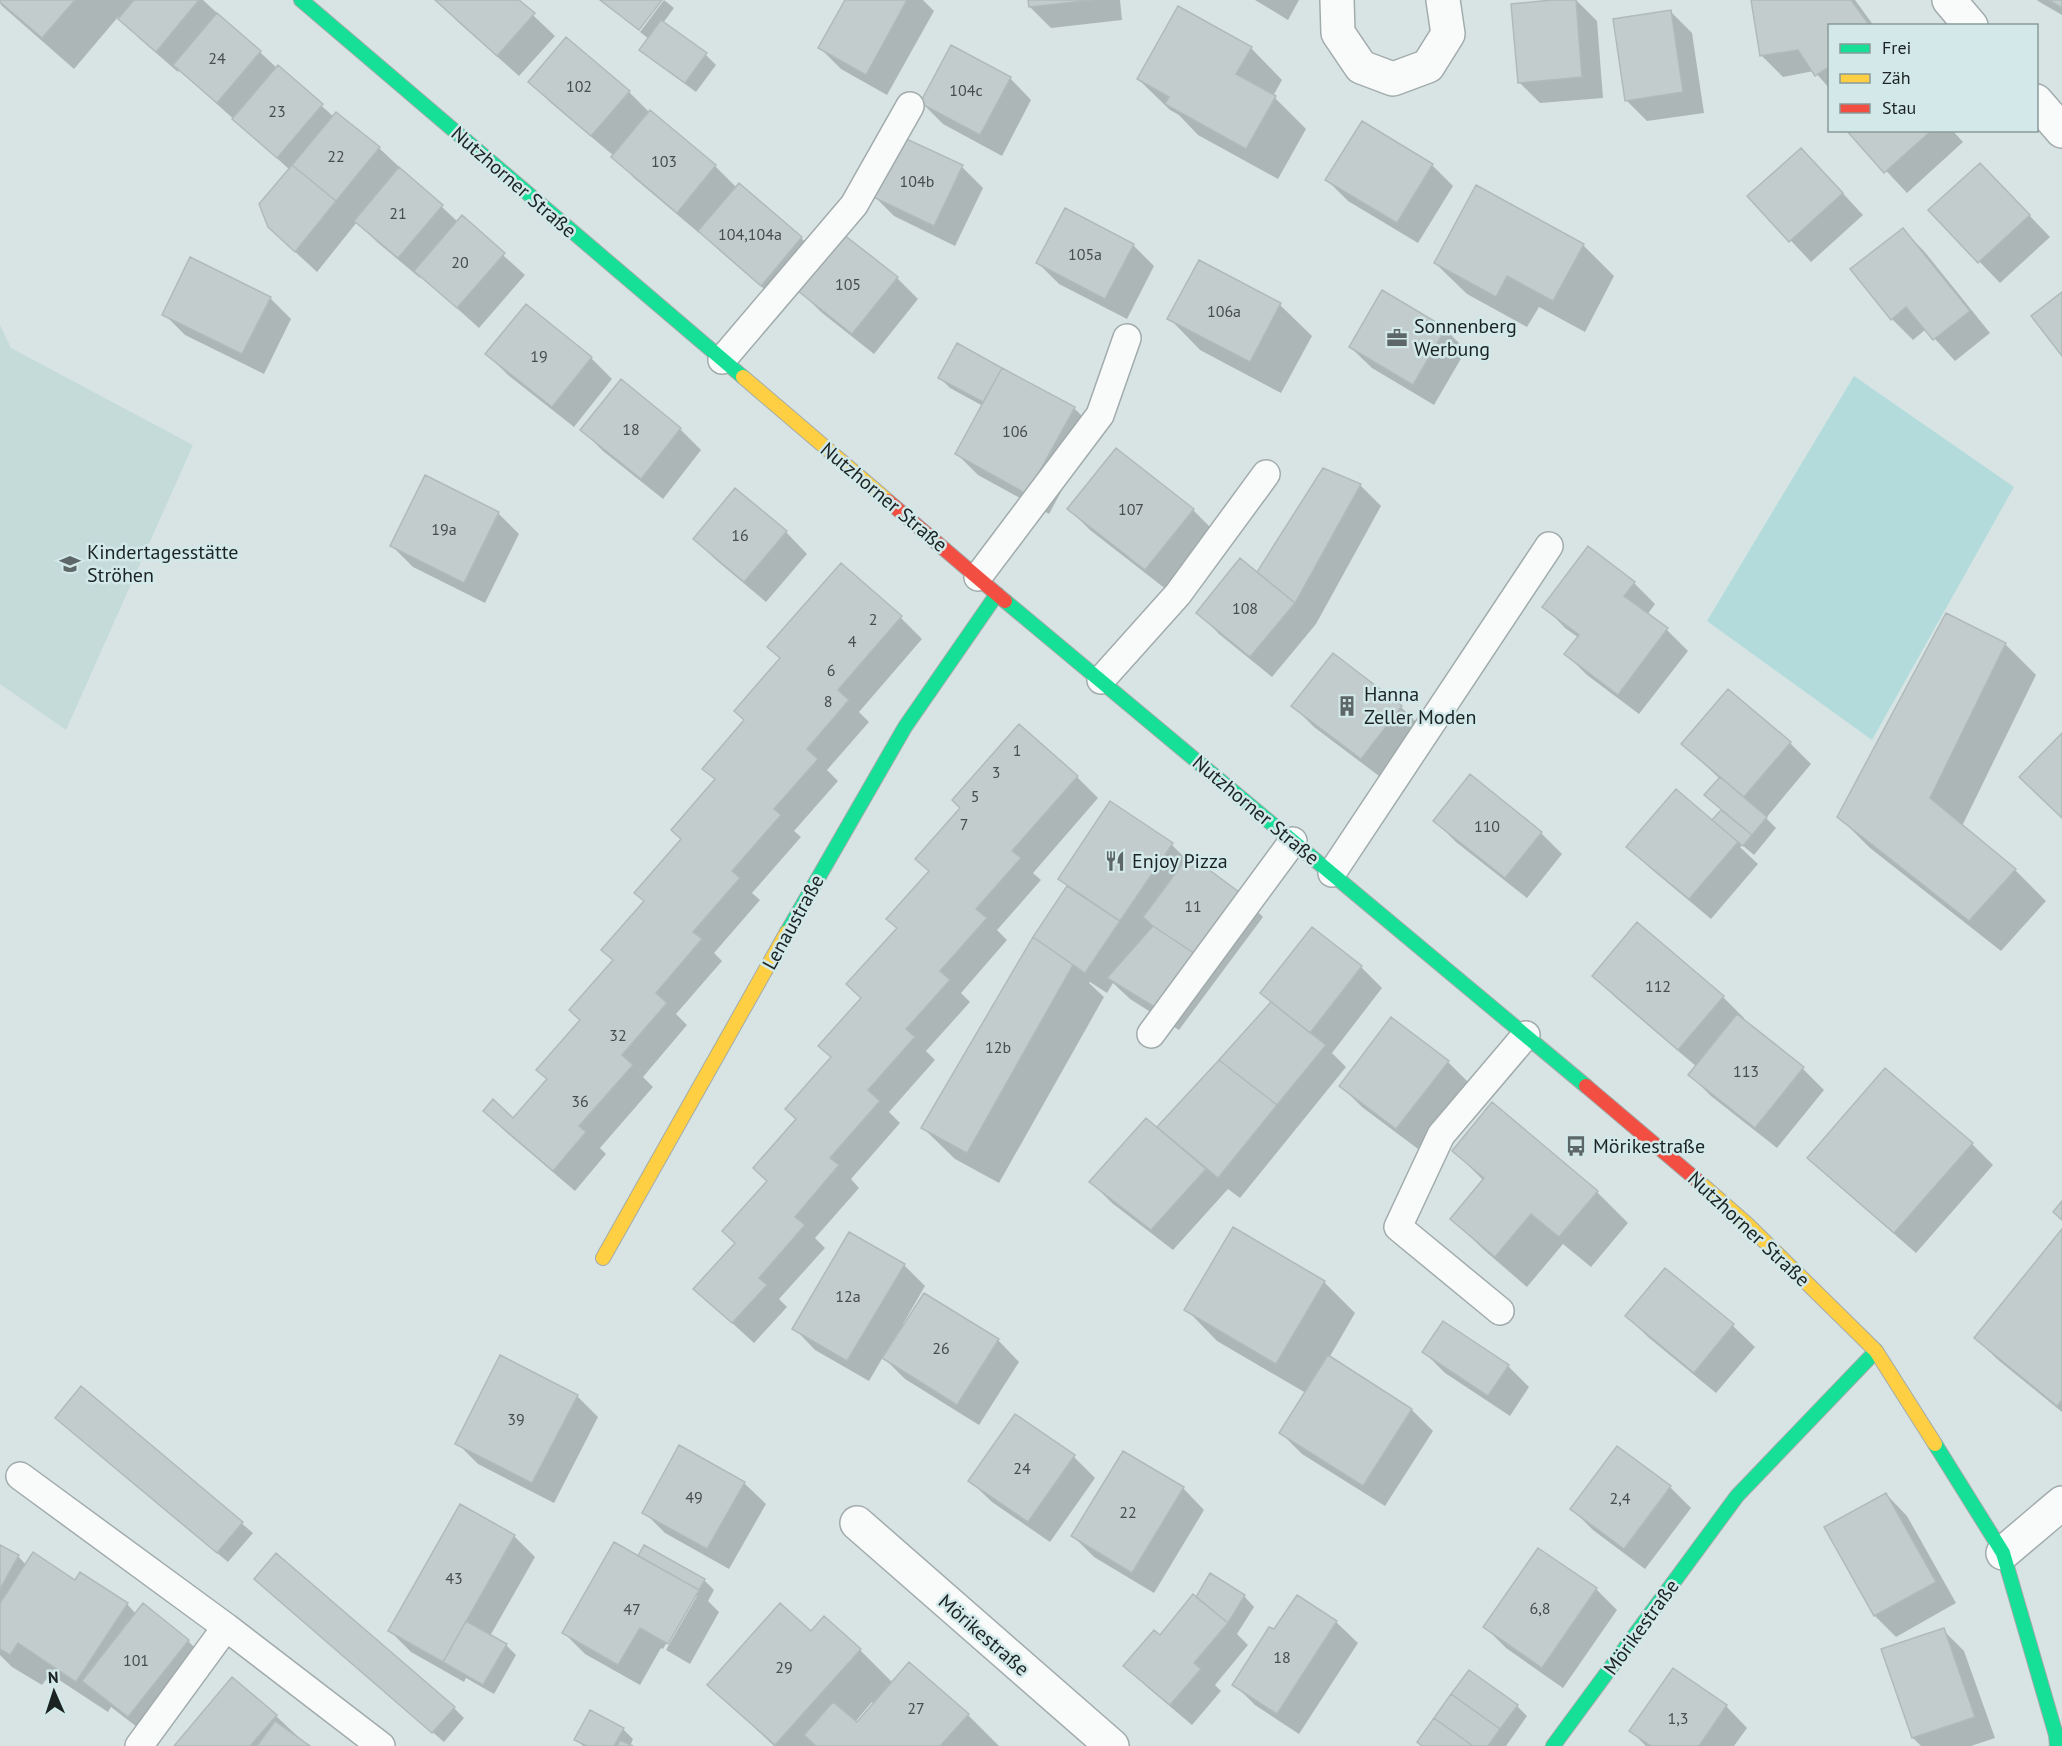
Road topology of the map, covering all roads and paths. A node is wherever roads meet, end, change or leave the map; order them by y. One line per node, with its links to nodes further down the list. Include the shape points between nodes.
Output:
1 (301, 0): 10 (main road, Nutzhorner Straße)
2 (1337, 0): 3 (street, via 1338,33 1361,67 1393,79 1428,66 1448,34)
3 (1443, 0)
4 (1950, 0): 5 (street)
5 (1969, 24)
6 (2038, 102): 8 (street)
7 (910, 106): 10 (lane, via 854,205)
8 (2062, 130)
9 (1127, 338): 13 (lane, via 1100,416)
10 (722, 360): 13 (main road, Nutzhorner Straße)
11 (1266, 474): 14 (lane, via 1178,594)
12 (1549, 546): 16 (lane)
13 (988, 586): 14 (main road, Nutzhorner Straße); 19 (main road, Lenaustraße, via 880,768)
14 (1101, 680): 15 (main road, Nutzhorner Straße)
15 (1293, 841): 16 (main road, Nutzhorner Straße); 17 (lane)
16 (1332, 873): 18 (main road, Nutzhorner Straße)
17 (1151, 1034)
18 (1526, 1035): 20 (lane, via 1442,1136 1398,1227); 21 (main road, Nutzhorner Straße, via 1747,1224)
19 (603, 1258)
20 (1500, 1311)
21 (1876, 1351): 25 (main road, Nutzhorner Straße); 31 (main road, Mörikestraße, via 1737,1496)
22 (20, 1476): 26 (lane)
23 (2062, 1503): 25 (street)
24 (857, 1523): 30 (street, Mörikestraße)
25 (2003, 1553): 27 (main road, Nutzhorner Straße)
26 (226, 1627): 28 (lane); 29 (lane)
27 (2056, 1740)
28 (139, 1746)
29 (381, 1746)
30 (1112, 1746)
31 (1553, 1746)

